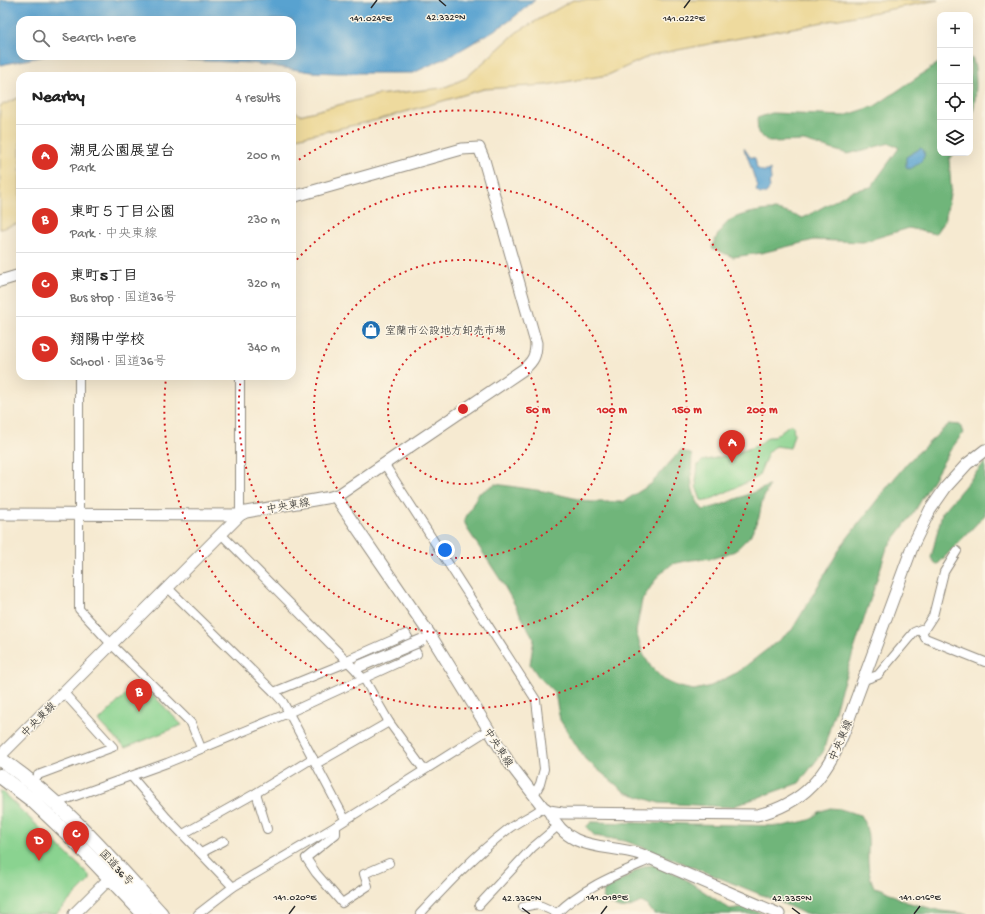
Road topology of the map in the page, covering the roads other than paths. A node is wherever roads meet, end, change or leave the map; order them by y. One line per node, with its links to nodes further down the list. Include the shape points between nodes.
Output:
1 (296, 196): 7 (main road, via 462,149 479,148 482,153 536,343 536,353 533,361 524,369)
2 (16, 276): 3 (main road)
3 (0, 281)
4 (78, 380): 10 (street)
5 (240, 380): 11 (street)
6 (985, 450): 21 (main road, 中央東線, via 946,487 930,510 913,545)
7 (385, 464): 8 (main road); 36 (street, via 536,700 544,769)
8 (335, 496): 11 (main road, 中央東線); 16 (main road, 中央東線)
9 (0, 514): 10 (main road)
10 (79, 514): 11 (main road); 17 (street, via 79,609)
11 (240, 515): 12 (main road, 中央東線)
12 (221, 534): 14 (main road, 中央東線); 19 (street)
13 (957, 551): 15 (street, via 944,572 933,616)
14 (168, 588): 17 (main road, 中央東線); 22 (street)
15 (922, 633): 18 (street, via 925,638); 21 (street, via 921,629 914,632 878,675)
16 (426, 638): 19 (main road, bridge); 26 (main road, 中央東線)
17 (112, 645): 23 (main road, 中央東線); 27 (street, via 190,723)
18 (985, 662)
19 (352, 664): 20 (street); 20 (street, via 406,634 417,654); 22 (street)
20 (363, 679): 24 (street); 25 (street)
21 (864, 680): 38 (main road, 中央東線, via 837,751 828,766 807,791 778,808 757,815 562,813)
22 (274, 692): 24 (street)
23 (64, 693): 28 (main road, 中央東線); 32 (street, via 113,747)
24 (289, 713): 27 (street); 30 (street)
25 (389, 722): 30 (street); 31 (street)
26 (488, 730): 31 (street); 36 (main road, 中央東線)
27 (202, 748): 34 (street)
28 (0, 756)
29 (0, 759): 37 (highway, 国道36号)
30 (314, 761): 35 (street); 39 (street)
31 (424, 770): 39 (street)
32 (38, 775)
33 (0, 776): 48 (highway, 国道36号, via 32,800)
34 (131, 776): 37 (street); 43 (street)
35 (256, 793): 42 (street); 43 (street)
36 (534, 795): 38 (main road, 中央東線)
37 (56, 803): 55 (highway, 国道36号)
38 (546, 809): 41 (main road); 57 (street, via 512,826 487,847)
39 (345, 819): 40 (street)
40 (336, 826): 47 (street, via 336,834 306,858 342,903 368,886 364,874); 49 (street)
41 (558, 826): 46 (main road, via 569,836 583,843 625,850); 50 (street, via 532,848)
42 (267, 828)
43 (183, 834): 45 (street)
44 (224, 841): 45 (street)
45 (201, 853): 49 (street)
46 (652, 859): 52 (street, via 604,879); 58 (main road)
47 (389, 863)
48 (110, 878): 53 (main road); 54 (highway, 国道36号)
49 (233, 888): 56 (street)
50 (479, 905)
51 (523, 907): 52 (street, via 537,904)
52 (556, 913)
53 (74, 914)
54 (144, 914)
55 (161, 914)
56 (198, 914)
57 (421, 914)
58 (779, 914)

